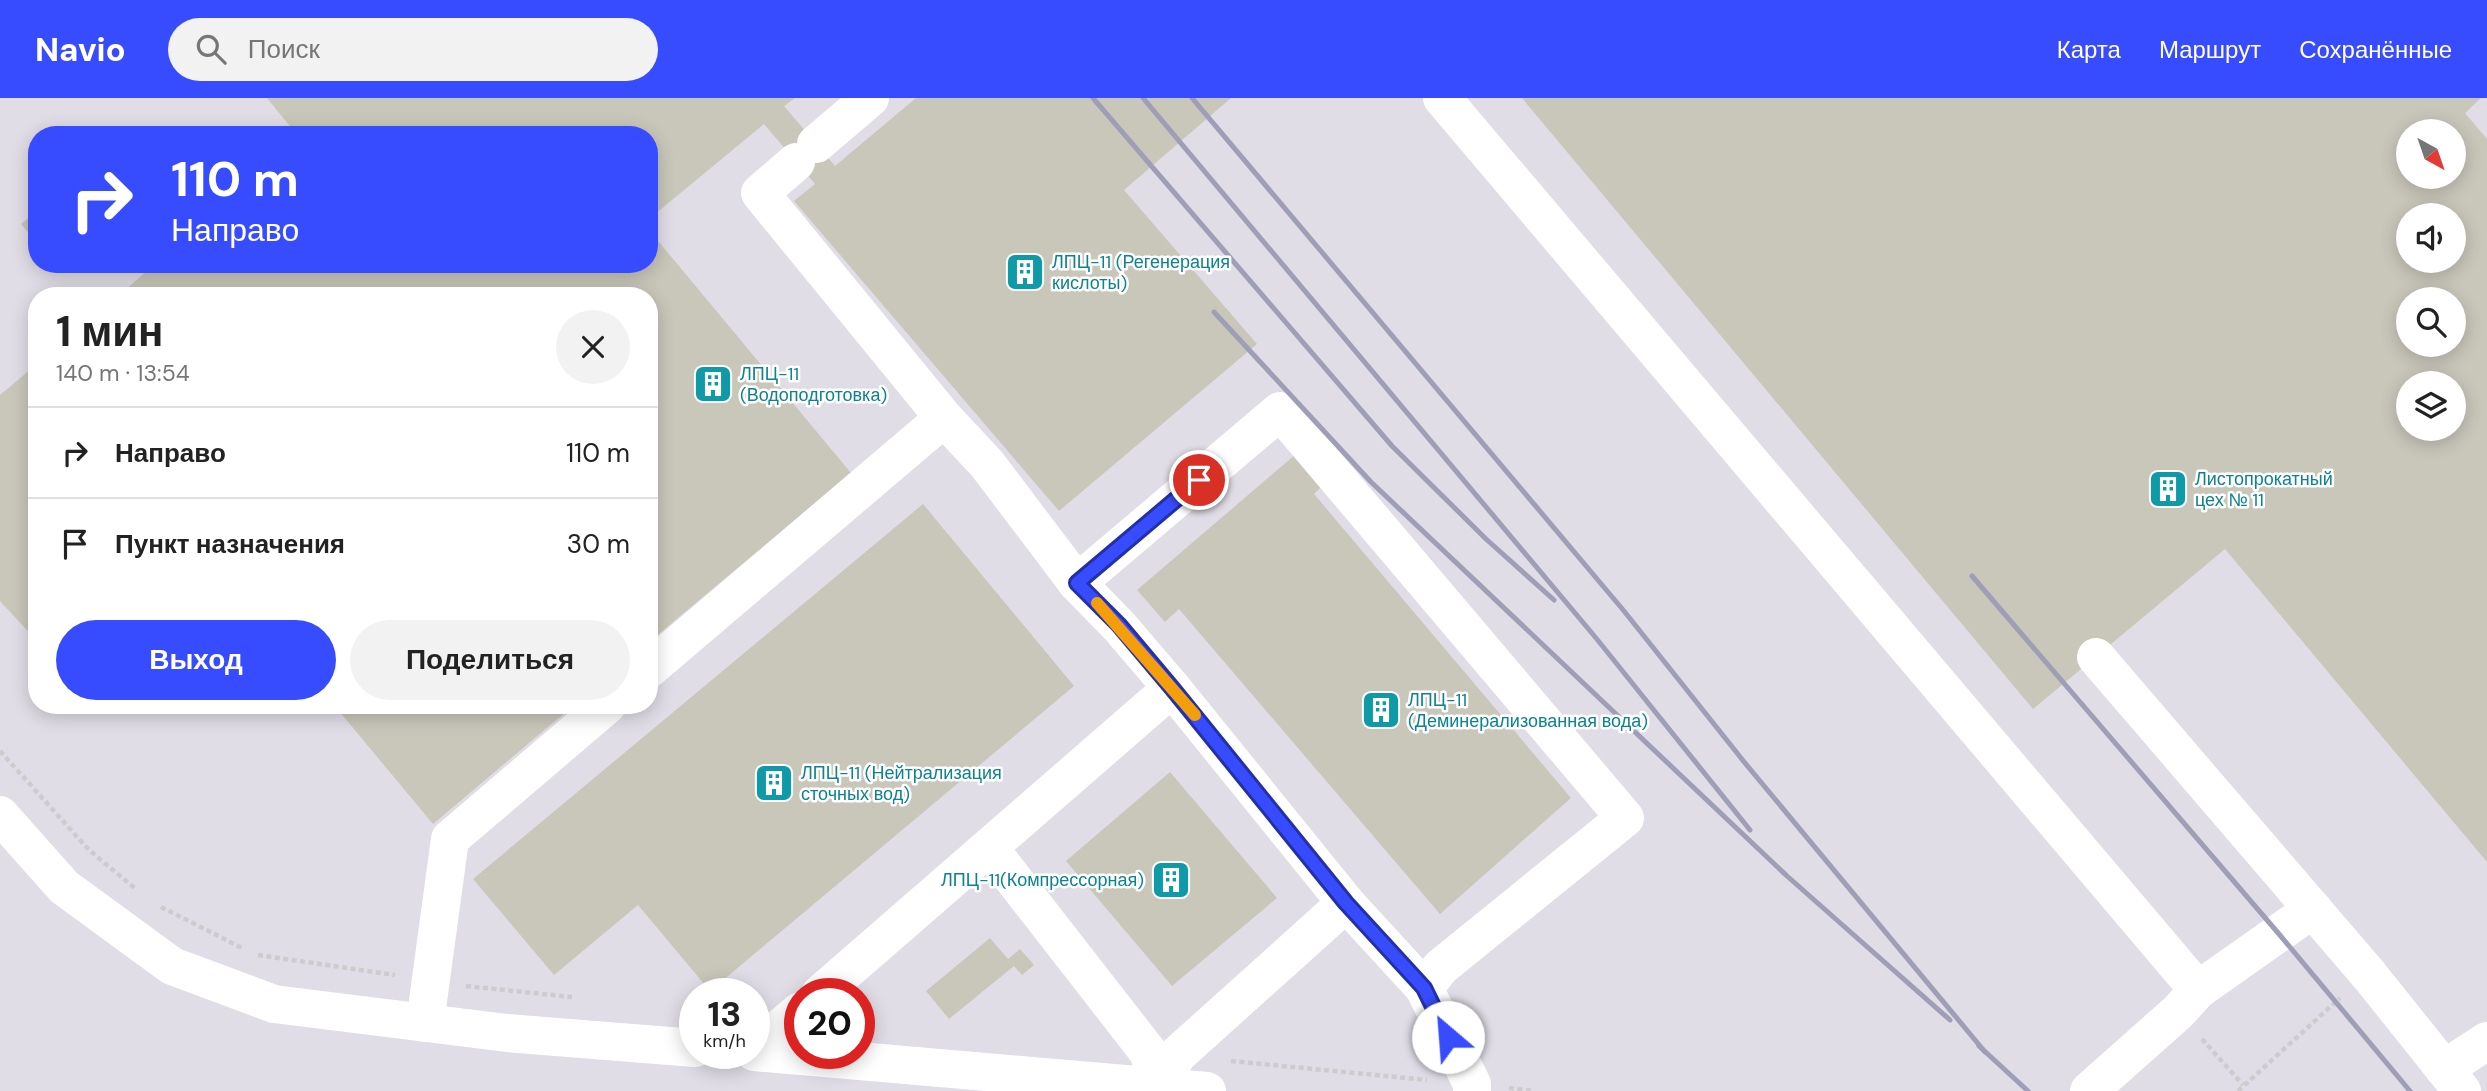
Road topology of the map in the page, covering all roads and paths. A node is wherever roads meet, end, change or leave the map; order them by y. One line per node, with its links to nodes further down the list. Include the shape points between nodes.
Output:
1 (870, 98): 3 (lane, via 760,193)
2 (1442, 98): 19 (lane)
3 (944, 418): 4 (lane, via 986,464); 6 (lane)
4 (1077, 583): 7 (lane); 18 (lane, via 1280,411 1625,818 1441,967)
5 (2096, 657): 15 (lane)
6 (658, 661)
7 (1172, 688): 11 (lane); 13 (lane)
8 (596, 714): 17 (lane, via 450,839)
9 (0, 751): 12 (path, via 89,850)
10 (0, 815): 21 (lane, via 64,887 172,965 274,1004)
11 (990, 849): 16 (lane); 28 (lane, via 1148,1052)
12 (147, 898)
13 (1346, 903): 18 (lane); 28 (lane, via 1177,1055)
14 (157, 905): 17 (path, via 253,954)
15 (2313, 909): 19 (lane); 27 (lane)
16 (839, 978)
17 (430, 982): 20 (path); 21 (lane)
18 (1424, 988): 30 (lane)
19 (2197, 990): 31 (lane)
20 (583, 998)
21 (425, 1023): 25 (lane)
22 (784, 1025): 23 (lane)
23 (770, 1037)
24 (2487, 1041): 27 (lane)
25 (679, 1047)
26 (770, 1052): 28 (lane)
27 (2453, 1080)
28 (1160, 1087): 29 (lane)
29 (1207, 1091)
30 (1472, 1091)
31 (2089, 1091)

